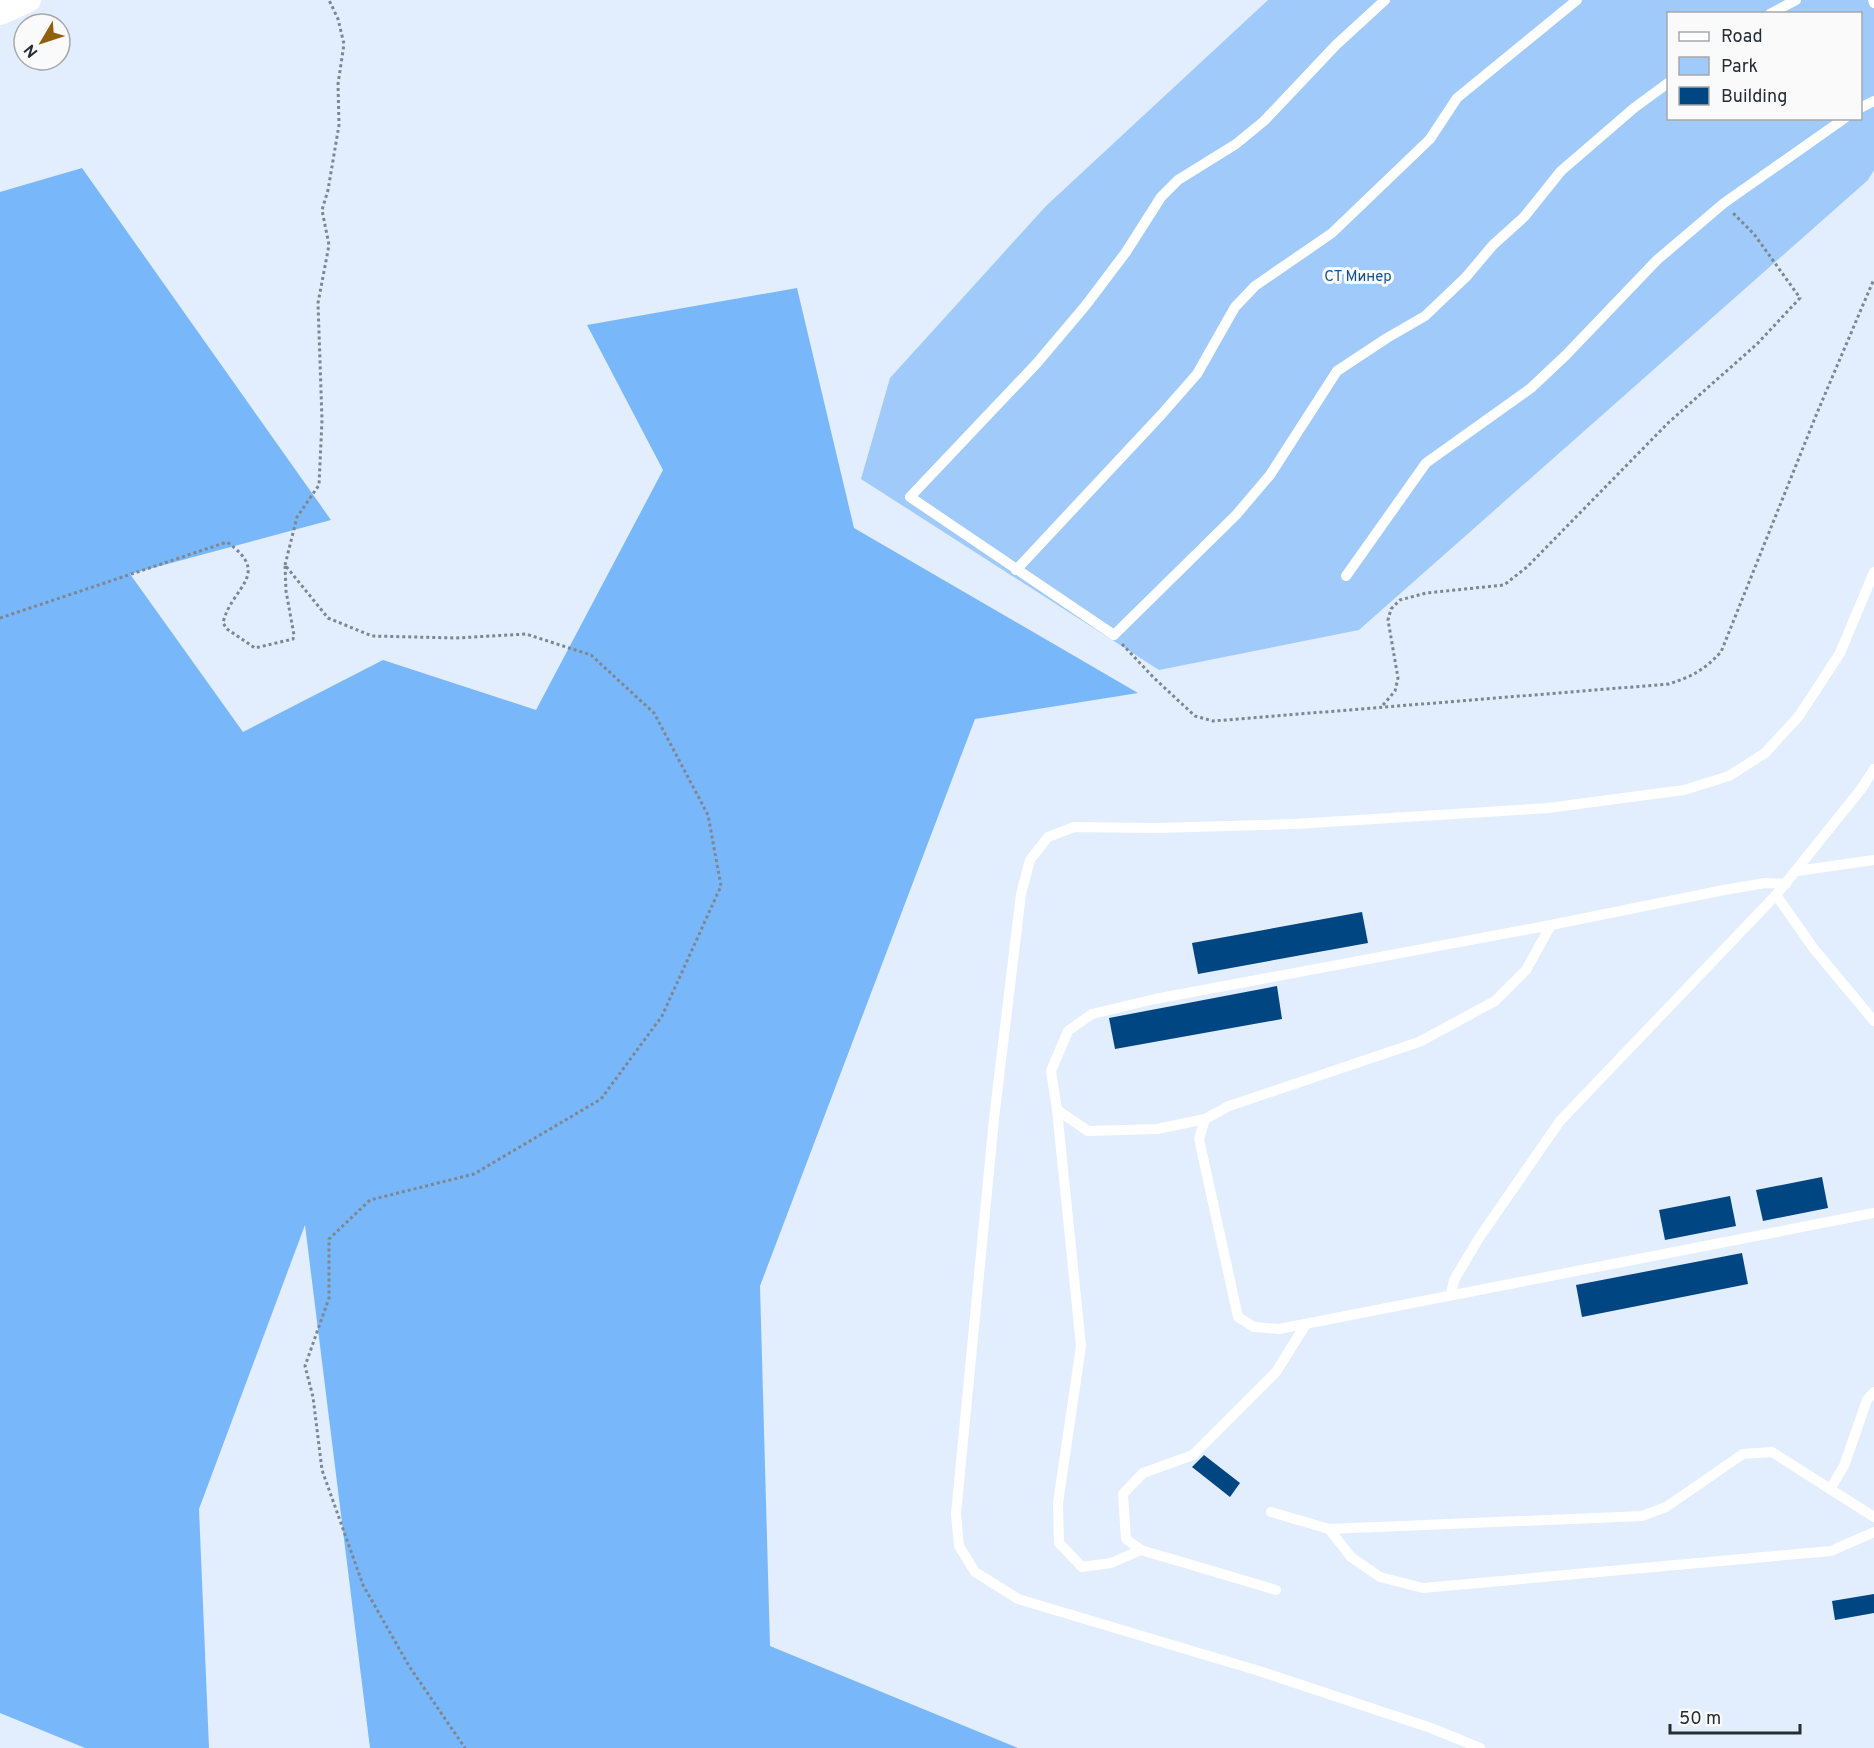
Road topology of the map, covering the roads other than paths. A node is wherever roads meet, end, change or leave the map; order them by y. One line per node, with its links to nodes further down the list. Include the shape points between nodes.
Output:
1 (29, 0): 5 (street)
2 (1385, 0): 9 (lane, via 1264,120 1236,144 1166,191 1079,313 910,497)
3 (1577, 0): 9 (lane, via 1457,98 1430,139 1332,233 1256,286 1235,307 1197,374)
4 (1796, 0): 6 (lane)
5 (0, 12)
6 (1774, 12)
7 (1667, 84): 9 (lane, via 1561,171 1524,217 1425,316 1337,371 1270,475 1236,515 1114,635)
8 (1842, 120): 11 (lane, via 1724,203 1657,260 1531,387 1426,463)
9 (1016, 570)
10 (1874, 572): 32 (lane, via 1840,653 1799,716 1766,753 1729,776 1684,790 1548,808 1295,824 1074,827 1048,837 1030,860 1021,894 994,1119 956,1514 959,1546 975,1572 1018,1599 1256,1670)
11 (1346, 576)
12 (1874, 769): 14 (lane)
13 (1874, 860): 14 (lane)
14 (1797, 871): 15 (lane)
15 (1786, 884): 16 (lane); 17 (lane, via 1765,883)
16 (1776, 896): 18 (lane, via 1814,950); 22 (lane, via 1560,1121 1479,1238 1454,1280)
17 (1551, 925): 19 (lane, via 1092,1014 1068,1031 1051,1071); 20 (lane, via 1526,970 1495,1001 1419,1042 1229,1106)
18 (1874, 1021)
19 (1057, 1110): 20 (lane, via 1088,1131 1157,1129); 30 (lane, via 1081,1346 1058,1503 1059,1543 1082,1567 1111,1563)
20 (1205, 1119): 23 (lane, via 1199,1139 1238,1317 1254,1327 1279,1329)
21 (1874, 1213): 22 (lane)
22 (1451, 1294): 23 (lane)
23 (1306, 1324): 30 (lane, via 1276,1372 1193,1455 1143,1473 1123,1494 1126,1539)
24 (1874, 1392): 25 (lane, via 1867,1400 1844,1466)
25 (1830, 1489): 27 (lane); 28 (lane, via 1772,1452 1743,1454 1666,1507 1642,1516)
26 (1271, 1512): 28 (lane)
27 (1874, 1517)
28 (1329, 1529): 29 (lane, via 1351,1557 1380,1577 1423,1588 1831,1551)
29 (1874, 1532)
30 (1141, 1550): 31 (lane)
31 (1276, 1590)
32 (1480, 1748)

